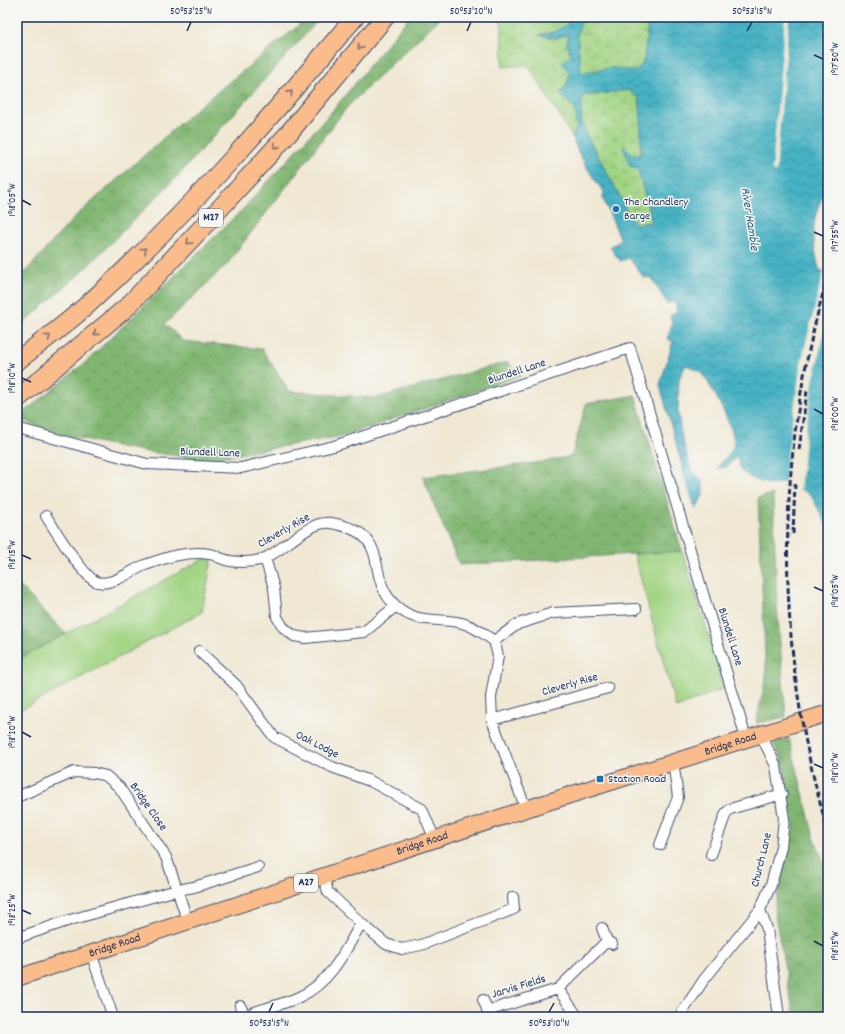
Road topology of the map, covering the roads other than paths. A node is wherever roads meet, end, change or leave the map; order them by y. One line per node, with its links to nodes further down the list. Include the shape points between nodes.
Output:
1 (355, 17): 3 (highway, M27, one-way to 1, via 85,307 197,197 250,140)
2 (385, 17): 4 (highway, M27, one-way to 4, via 288,134 127,307)
3 (17, 361)
4 (17, 399)
5 (17, 428): 15 (street, Blundell Lane, via 147,464 241,468 334,446 630,348)
6 (46, 516): 7 (street, Cleverly Rise, via 86,574 97,582 110,583 140,567 183,554 210,554 225,560 246,561)
7 (265, 558): 8 (street, Cleverly Rise, via 313,527 328,523 349,527 362,533 370,544 386,593); 8 (street, via 274,588 277,617 294,636 312,638 364,632)
8 (396, 606): 10 (street, Cleverly Rise, via 407,614 426,620 472,626)
9 (636, 609): 10 (street, via 553,613 518,624)
10 (494, 641): 14 (street, via 498,656 491,697)
11 (199, 651): 20 (street, Oak Lodge, via 236,686 274,737 332,767 370,781 422,809)
12 (608, 688): 14 (street, Cleverly Rise)
13 (828, 713): 15 (main road, Bridge Road / A27)
14 (492, 720): 19 (street)
15 (753, 735): 16 (main road, Bridge Road / A27); 17 (street, Church Lane, via 776,766)
16 (673, 761): 19 (main road, Bridge Road / A27); 21 (street, via 678,797)
17 (782, 794): 22 (street, via 730,809 726,813); 27 (street, Church Lane, via 784,819 781,847 771,885)
18 (17, 797): 25 (street, Bridge Close, via 74,772 106,776 118,787 151,832 166,857)
19 (526, 809): 20 (main road, Bridge Road / A27)
20 (435, 840): 24 (main road, Bridge Road / A27)
21 (659, 846)
22 (711, 855)
23 (258, 866): 25 (street)
24 (324, 877): 28 (main road, Bridge Road / A27); 29 (street, via 328,892)
25 (177, 890): 28 (street, Bridge Close); 31 (street, via 70,920)
26 (513, 897): 29 (street, via 514,909 424,949 402,949 386,944)
27 (760, 910): 40 (street, Church Lane, via 703,981); 41 (street, via 767,929)
28 (188, 922): 32 (main road, Bridge Road / A27)
29 (361, 923): 36 (street, via 332,972 315,989 298,998)
30 (602, 928): 34 (street, Jarvis Fields, via 610,942)
31 (17, 938)
32 (91, 953): 33 (main road, Bridge Road / A27); 38 (street)
33 (17, 978)
34 (558, 989): 37 (street, Jarvis Fields); 39 (street, Jarvis Fields)
35 (483, 1000): 37 (street, Jarvis Fields)
36 (242, 1013)
37 (489, 1014)
38 (113, 1017)
39 (578, 1017)
40 (679, 1017)
41 (779, 1017)

